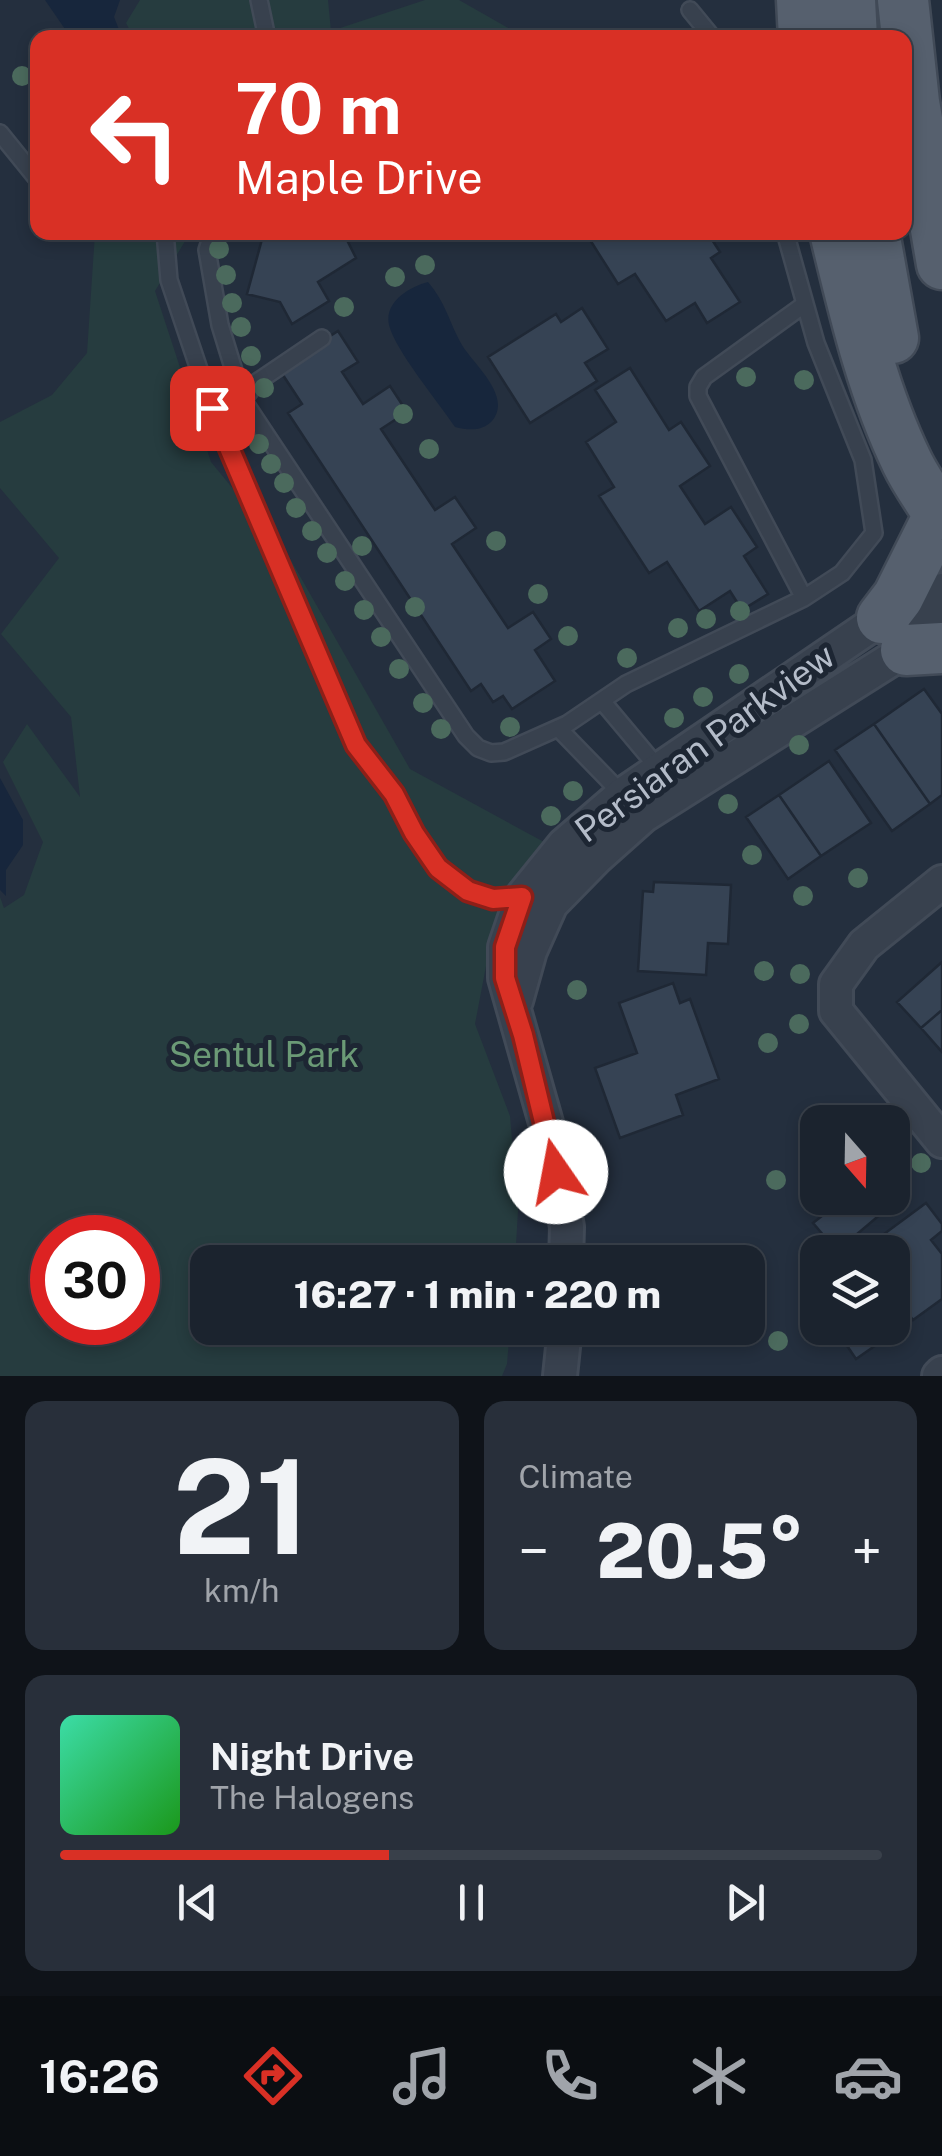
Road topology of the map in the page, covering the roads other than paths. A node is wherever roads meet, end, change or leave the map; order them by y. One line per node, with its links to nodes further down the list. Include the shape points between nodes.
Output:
1 (259, 0): 6 (lane)
2 (802, 0): 8 (main road)
3 (850, 0): 9 (main road)
4 (903, 0): 10 (main road)
5 (690, 10): 7 (lane)
6 (265, 30)
7 (706, 30)
8 (804, 30)
9 (852, 30)
10 (908, 30)
11 (912, 50): 14 (main road)
12 (0, 133): 13 (lane)
13 (30, 170)
14 (937, 182): 20 (main road)
15 (165, 240): 34 (lane, via 169,280 212,408 356,745 438,868 468,891)
16 (210, 240): 23 (lane, via 220,325)
17 (787, 240): 21 (lane)
18 (837, 240): 24 (main road, via 884,406)
19 (875, 240): 24 (main road)
20 (942, 264)
21 (805, 304): 26 (lane, via 863,460 874,534 842,573); 26 (lane, via 698,387)
22 (322, 338): 23 (lane, via 257,382)
23 (242, 400): 30 (lane, via 466,736 478,748 504,752)
24 (941, 519): 28 (main road, via 898,597)
25 (942, 590): 28 (street, Persiaran Parkview)
26 (804, 598): 29 (lane, via 676,658)
27 (942, 610): 28 (street, Persiaran Parkview)
28 (910, 639): 31 (street, Persiaran Parkview); 32 (street, Persiaran Parkview)
29 (602, 702): 30 (lane); 31 (lane)
30 (558, 728): 32 (lane)
31 (658, 769): 32 (street, Persiaran Parkview)
32 (632, 806): 34 (street, Persiaran Parkview, via 564,845)
33 (942, 882): 35 (street, via 864,945 836,984 836,1011)
34 (536, 901): 36 (street, via 505,947 505,978 552,1144)
35 (942, 1140)
36 (566, 1245)
37 (563, 1345): 38 (street)
38 (560, 1376)

